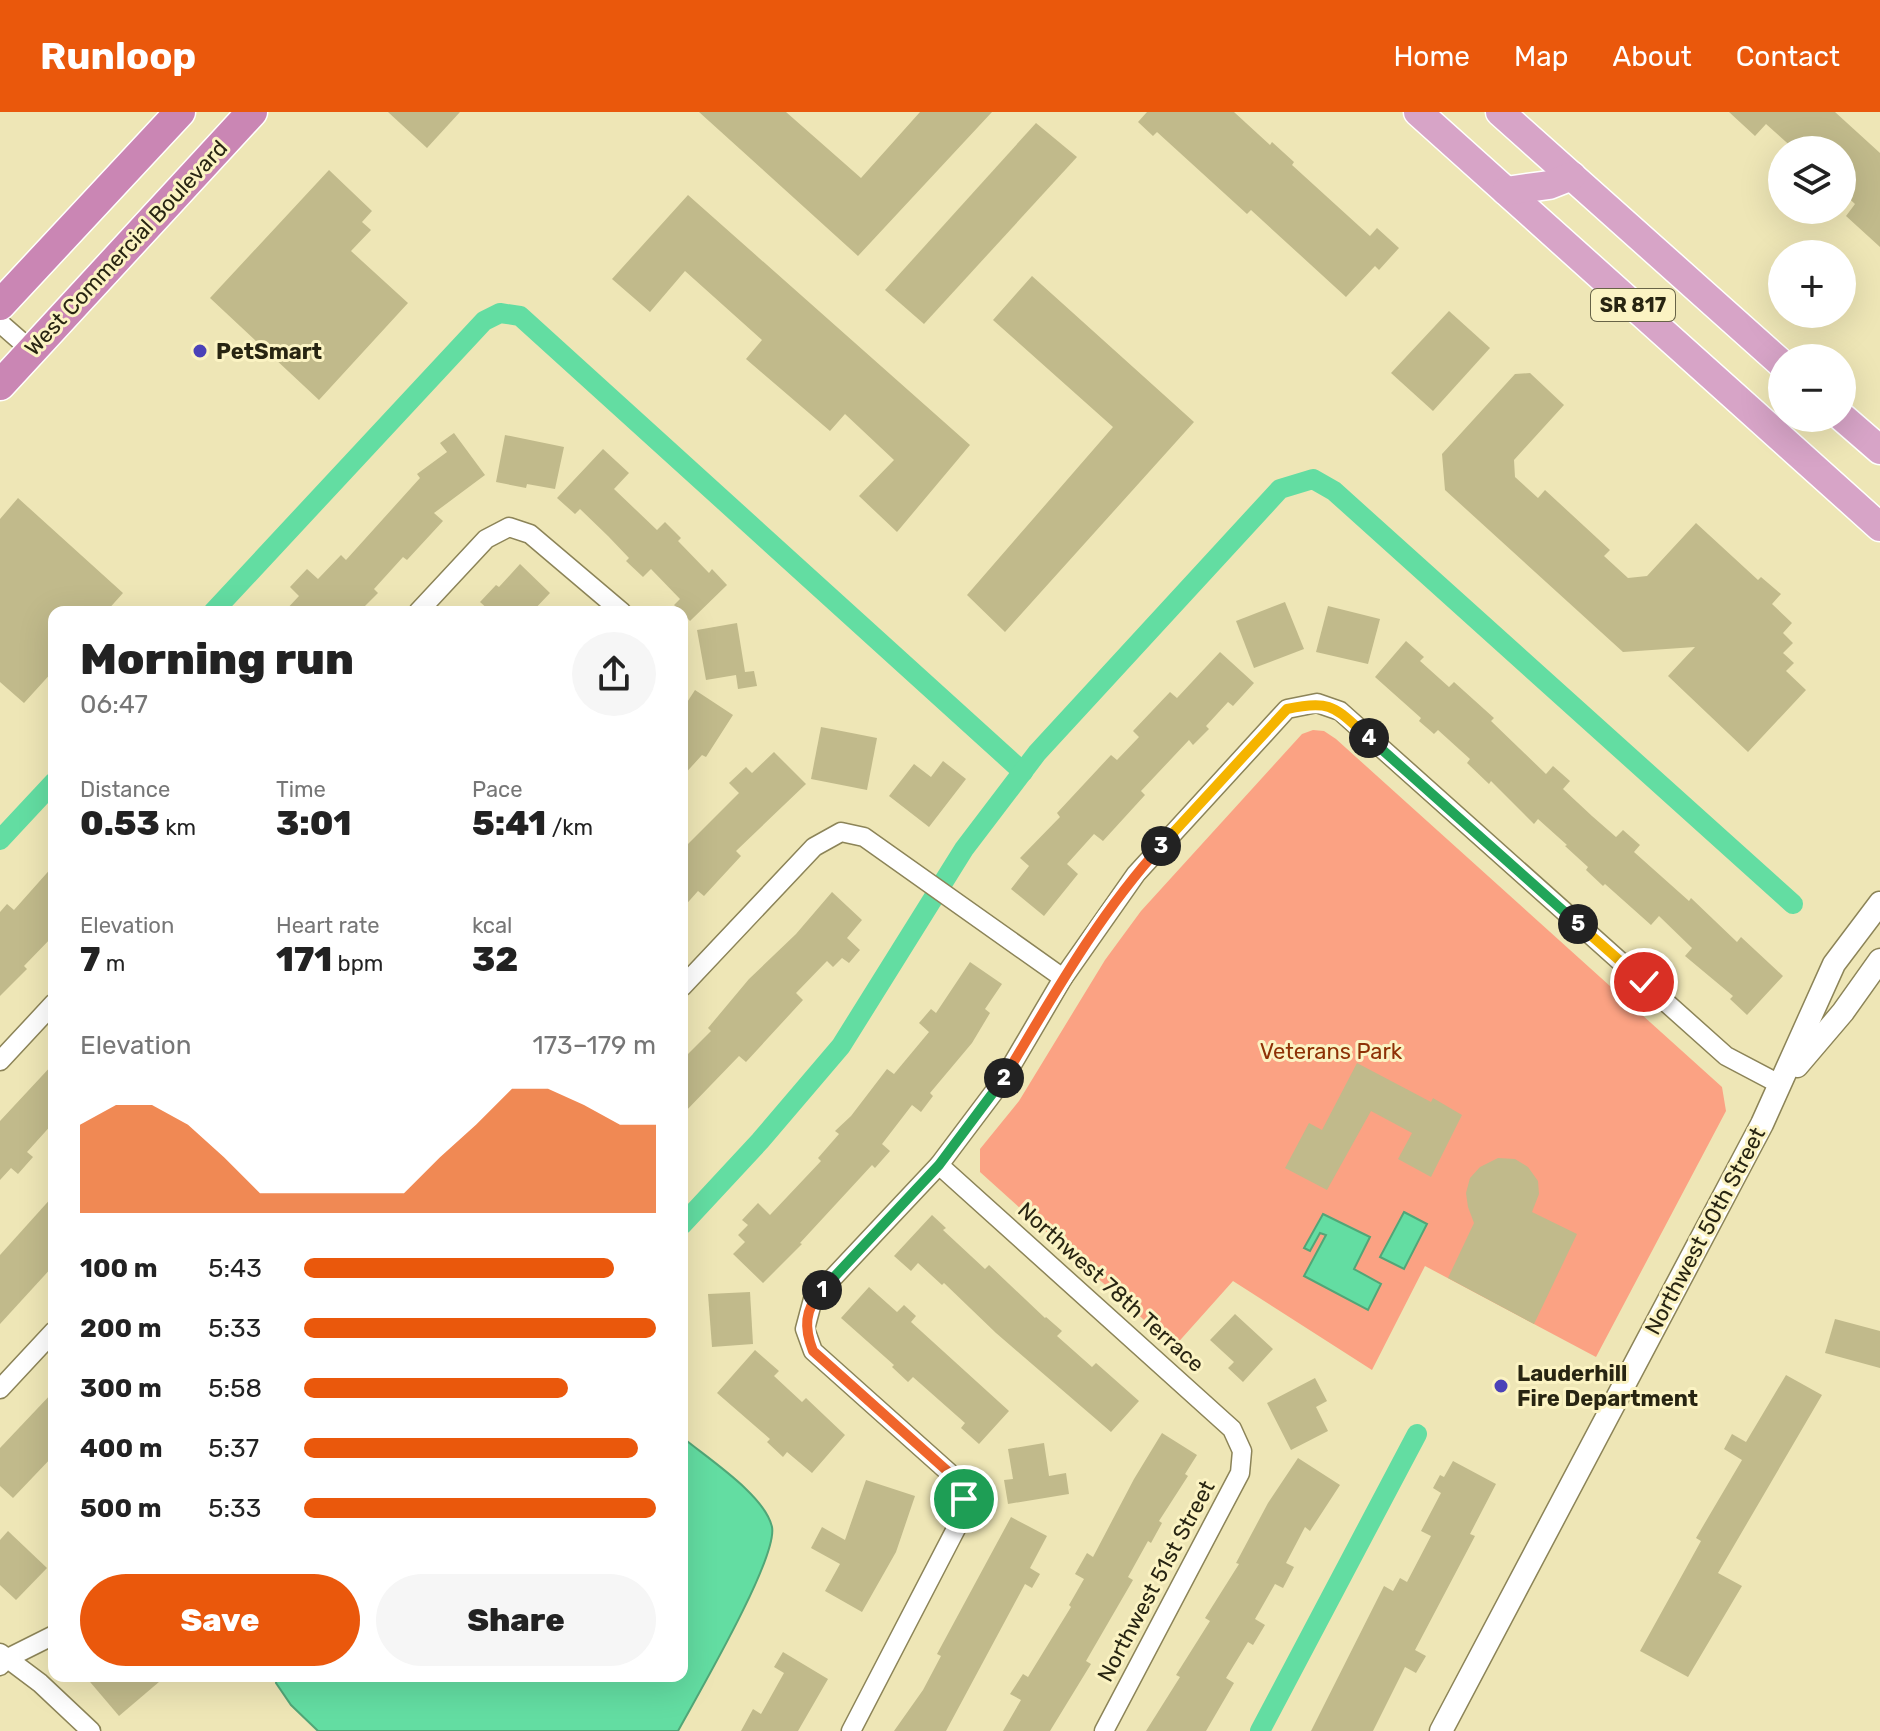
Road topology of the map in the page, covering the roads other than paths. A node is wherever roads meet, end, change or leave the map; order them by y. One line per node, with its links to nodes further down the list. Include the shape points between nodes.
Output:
1 (180, 112): 7 (highway)
2 (252, 112): 9 (highway, West Commercial Boulevard)
3 (1418, 112): 6 (main road, SR 817)
4 (1500, 112): 5 (main road, SR 817)
5 (1572, 176): 6 (main road); 10 (main road, SR 817)
6 (1506, 191): 14 (main road, SR 817)
7 (0, 305)
8 (0, 323): 9 (street)
9 (32, 351): 11 (highway, West Commercial Boulevard)
10 (1768, 351)
11 (0, 385)
12 (1856, 429): 13 (main road)
13 (1880, 450)
14 (1880, 527)
15 (424, 606): 16 (street, via 486,539 509,527 530,534)
16 (615, 606)
17 (1880, 903): 23 (street, Northwest 50th Street, via 1834,964)
18 (1880, 960): 23 (street)
19 (1063, 978): 20 (street, via 864,837 841,832 814,847); 23 (street, via 1136,874 1287,709 1317,703 1340,711 1726,1056); 24 (street, via 1003,1080)
20 (688, 981)
21 (48, 1009): 22 (street)
22 (0, 1061)
23 (1781, 1085): 33 (street, Northwest 50th Street)
24 (939, 1165): 27 (street, Northwest 78th Terrace, via 1232,1429); 31 (street, via 813,1299 805,1329 813,1351 954,1477 964,1499 959,1523)
25 (48, 1337): 26 (street)
26 (0, 1389)
27 (1242, 1451): 32 (street, Northwest 51st Street, via 1240,1473)
28 (48, 1638): 29 (street)
29 (2, 1660): 30 (street, via 40,1683)
30 (91, 1731)
31 (851, 1731)
32 (1104, 1731)
33 (1441, 1731)

